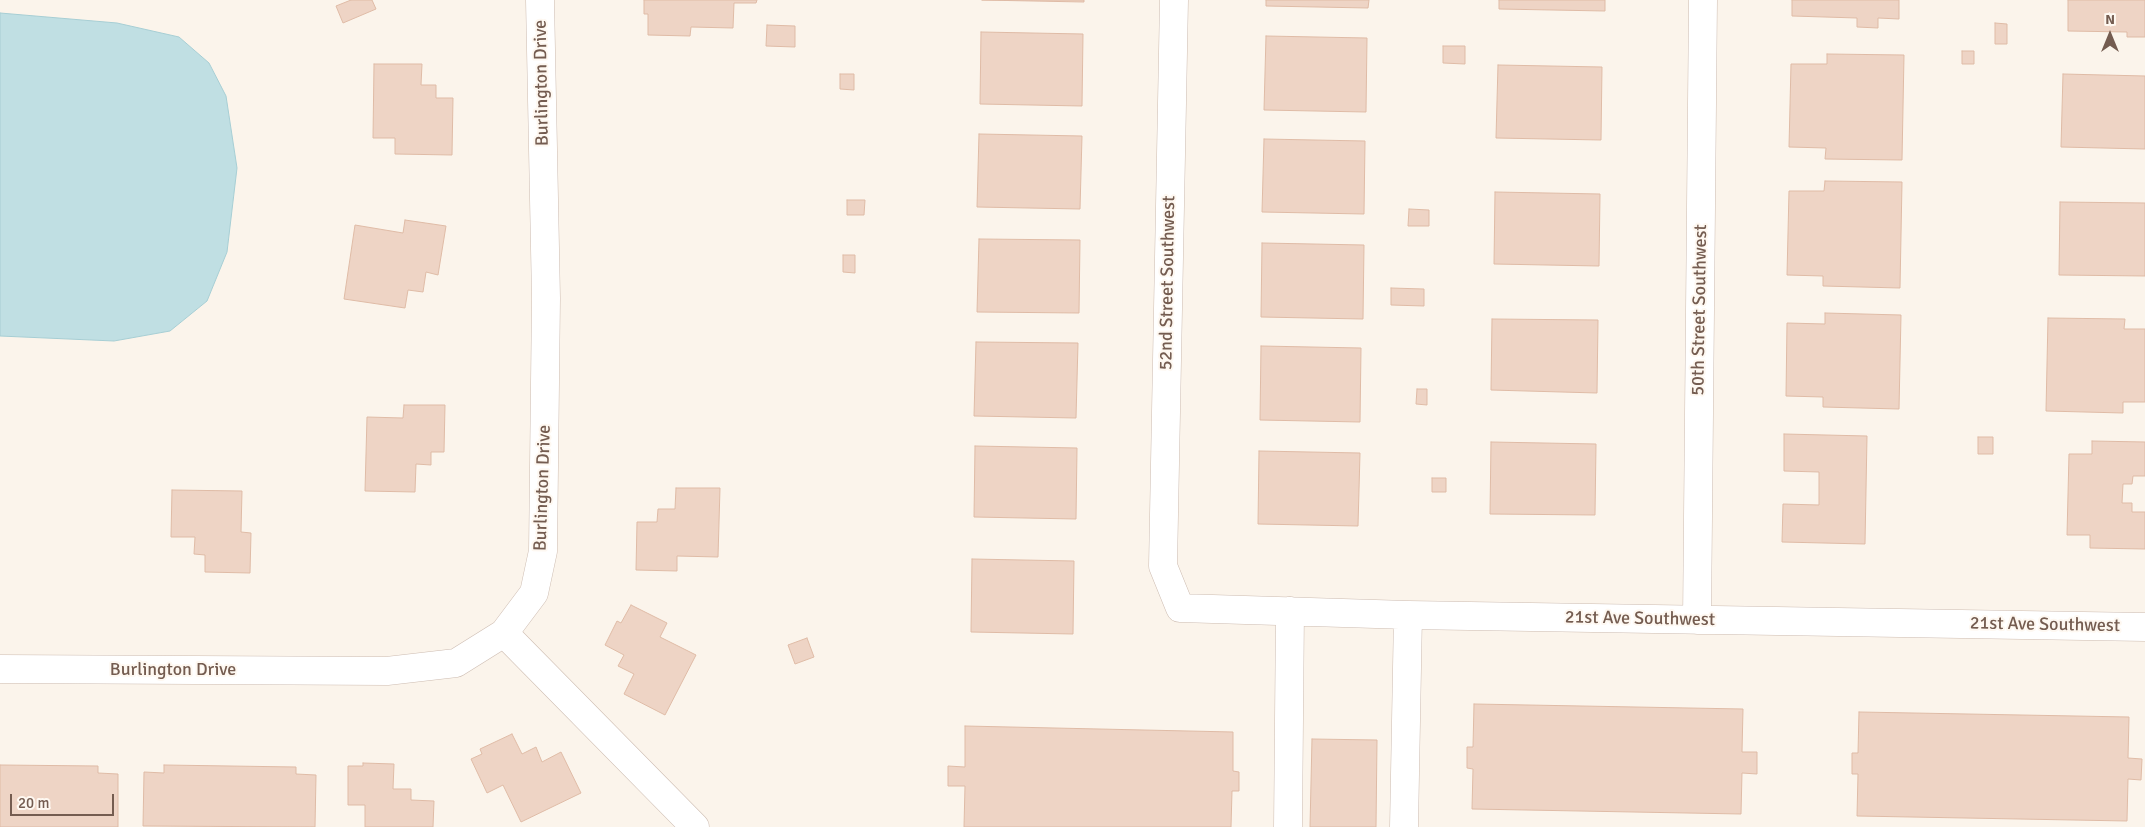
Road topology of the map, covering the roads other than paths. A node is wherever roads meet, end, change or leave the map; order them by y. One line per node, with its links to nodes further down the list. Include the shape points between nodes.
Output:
1 (540, 0): 9 (street, Burlington Drive, via 546,298 543,551 534,592)
2 (1174, 0): 4 (street, 52nd Street Southwest)
3 (1704, 0): 7 (street, 50th Street Southwest)
4 (1163, 566): 5 (street, 21st Ave Southwest, via 1180,608)
5 (1290, 611): 6 (street, 21st Ave Southwest); 12 (street)
6 (1408, 614): 7 (street, 21st Ave Southwest); 13 (street)
7 (1698, 620): 8 (street, 21st Ave Southwest)
8 (2145, 627)
9 (504, 633): 10 (street, Burlington Drive, via 456,663 386,671); 11 (street)
10 (0, 669)
11 (695, 827)
12 (1288, 827)
13 (1404, 827)

